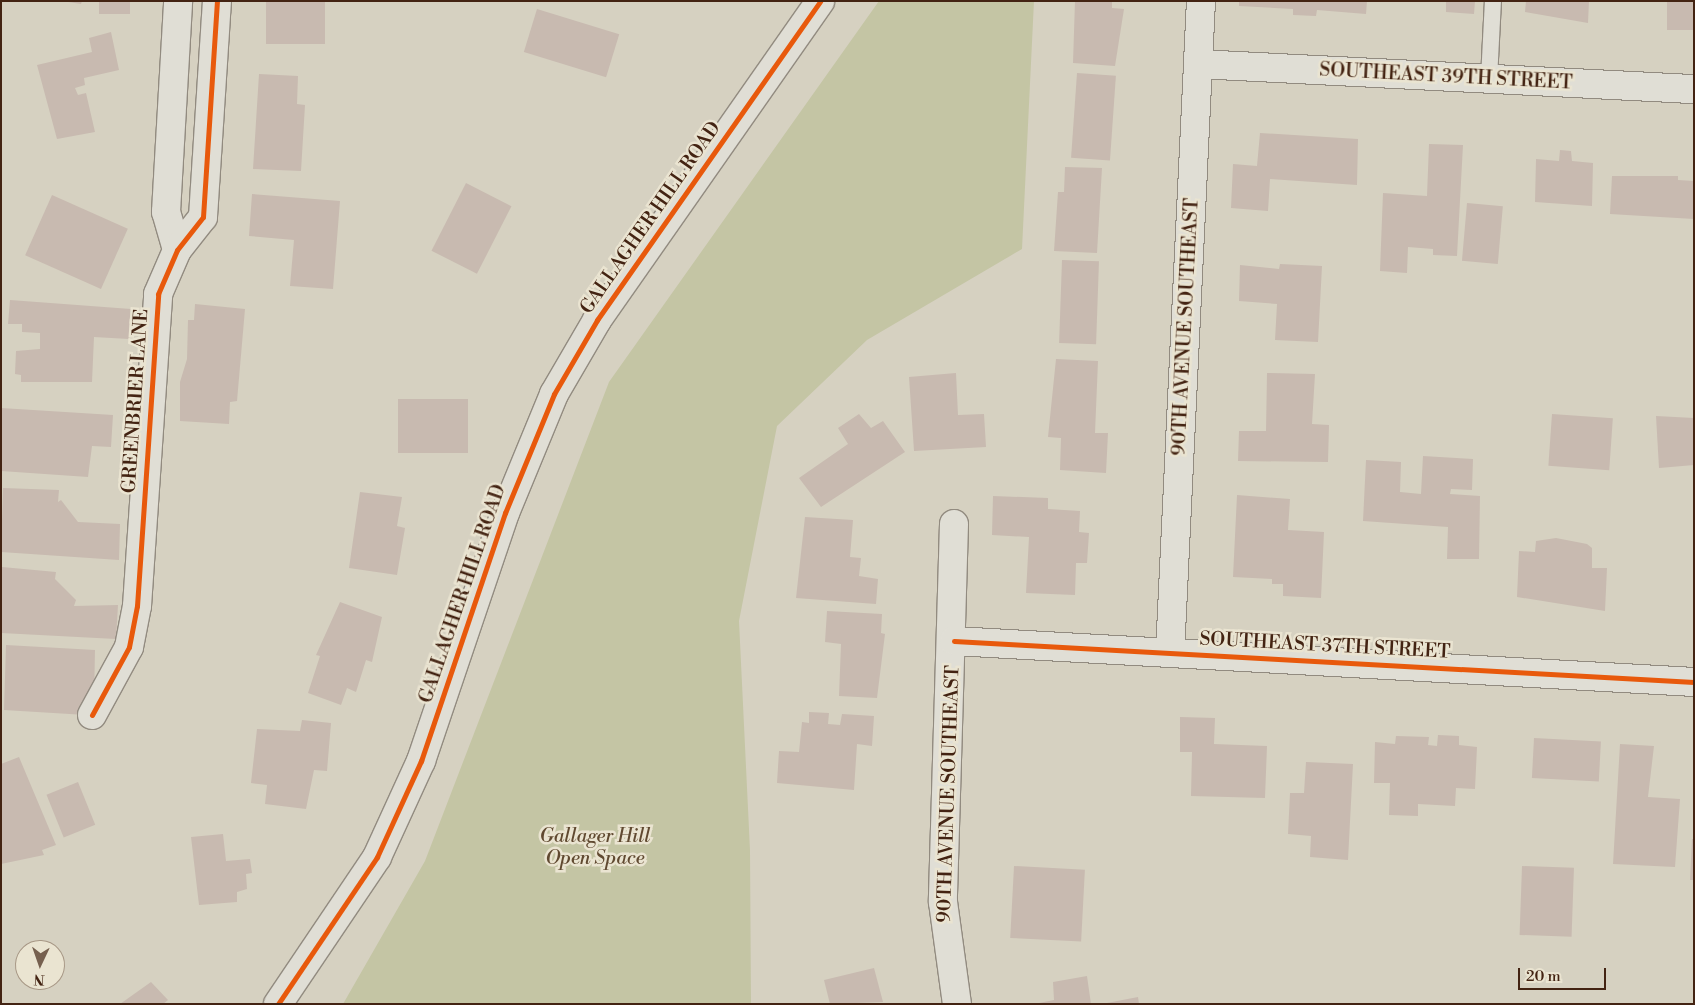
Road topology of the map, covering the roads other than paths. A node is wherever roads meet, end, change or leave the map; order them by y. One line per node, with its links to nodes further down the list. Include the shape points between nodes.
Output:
1 (178, 1): 9 (street, via 166,212)
2 (217, 1): 9 (street, GREENBRIER LANE, via 203,217)
3 (820, 1): 15 (street, GALLAGHER HILL ROAD, via 597,320 554,394 505,513 421,761 377,857)
4 (1201, 1): 6 (street, 90TH AVENUE SOUTHEAST)
5 (1493, 1): 7 (lane)
6 (1198, 64): 7 (street, SOUTHEAST 39TH STREET); 12 (street, 90TH AVENUE SOUTHEAST)
7 (1489, 79): 8 (street, SOUTHEAST 39TH STREET)
8 (1694, 89)
9 (177, 250): 14 (street, GREENBRIER LANE, via 158,294 137,606 130,647)
10 (954, 524): 11 (street, 90TH AVENUE SOUTHEAST)
11 (954, 641): 12 (street, SOUTHEAST 37TH STREET); 16 (street, 90TH AVENUE SOUTHEAST, via 943,902)
12 (1170, 653): 13 (street, SOUTHEAST 37TH STREET)
13 (1694, 682)
14 (92, 715)
15 (278, 1004)
16 (957, 1004)

